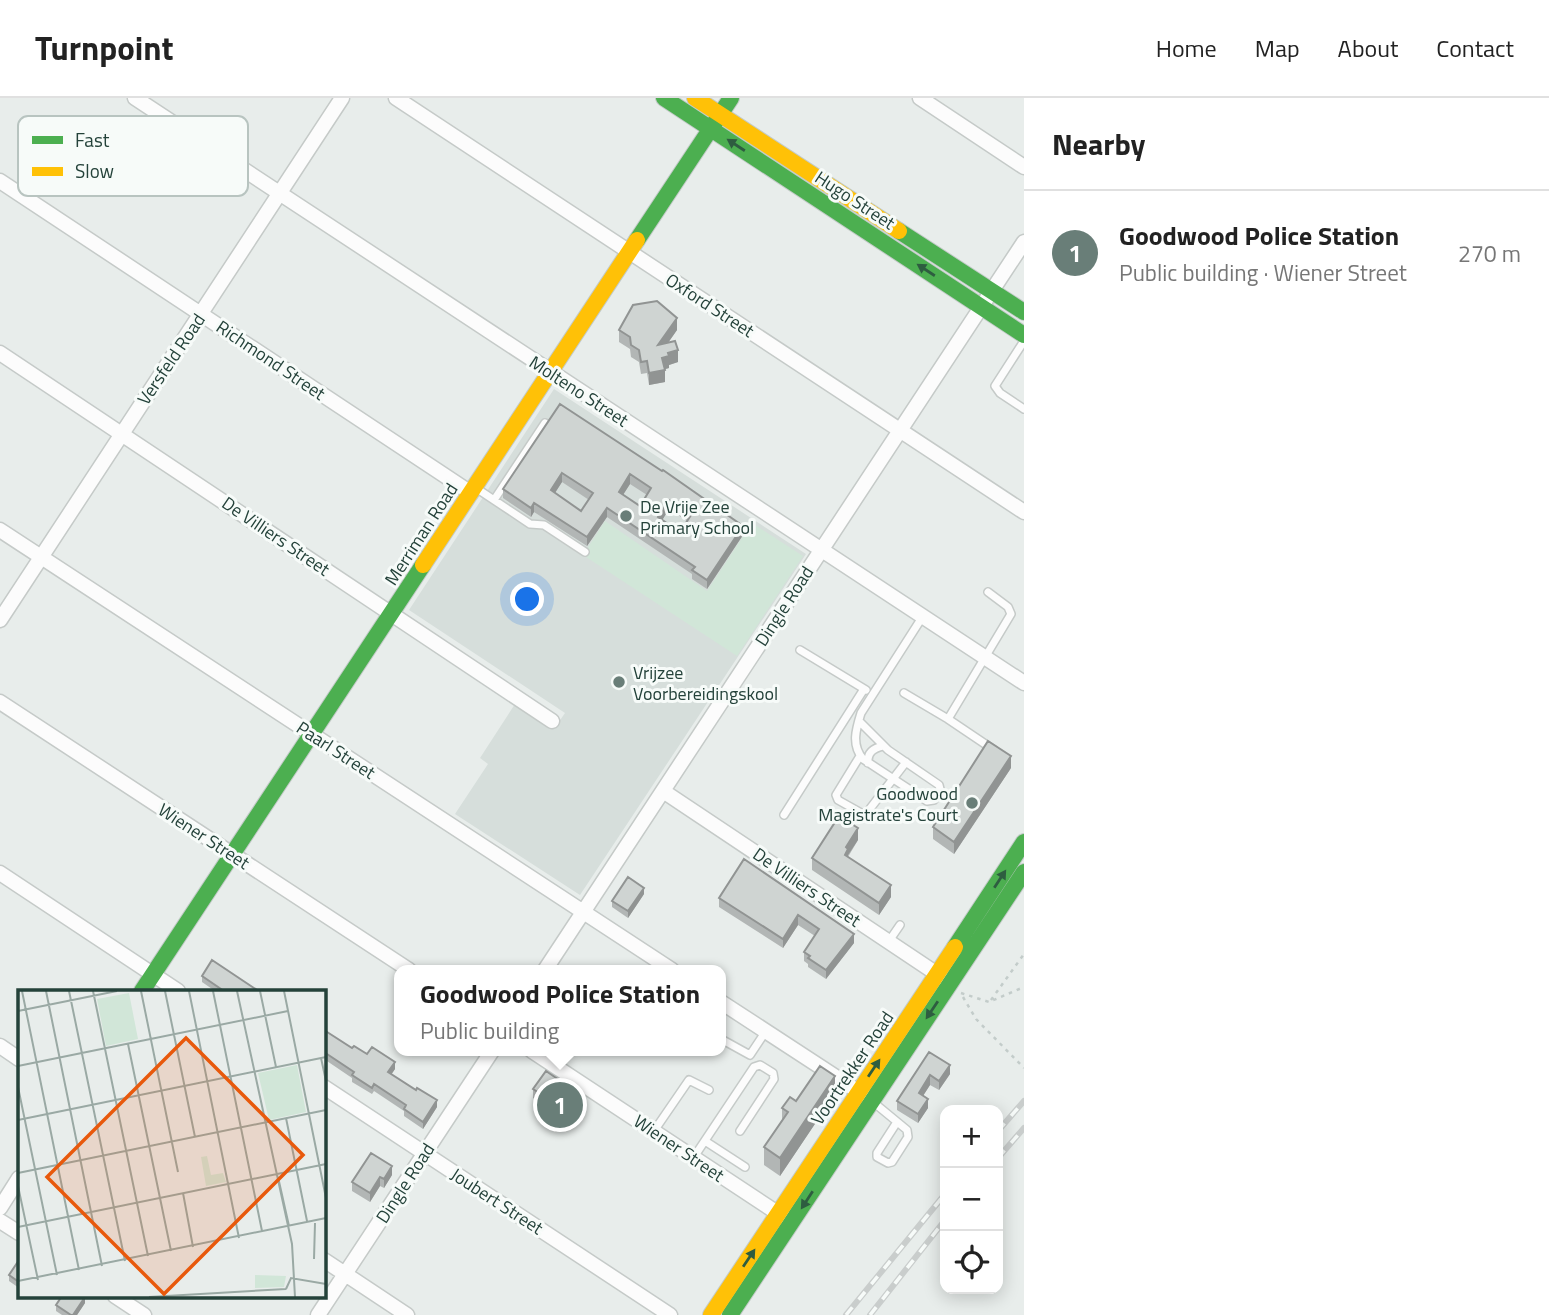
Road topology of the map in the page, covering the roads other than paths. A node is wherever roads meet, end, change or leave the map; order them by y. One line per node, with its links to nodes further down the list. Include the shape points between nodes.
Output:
1 (135, 98): 9 (street, Molteno Street)
2 (342, 98): 15 (street, Versfeld Road)
3 (396, 98): 18 (street, Oxford Street)
4 (664, 98): 10 (street, Hugo Street)
5 (695, 98): 8 (street, Hugo Street)
6 (731, 98): 8 (street, Merriman Road)
7 (920, 98): 11 (street)
8 (720, 115): 10 (street, Merriman Road); 19 (street, Hugo Street)
9 (162, 116)
10 (711, 129): 18 (street, Merriman Road); 20 (street, Hugo Street, one-way to 10)
11 (1024, 167)
12 (248, 173): 15 (street, Molteno Street)
13 (0, 181): 14 (street, Richmond Street)
14 (18, 193)
15 (279, 194): 22 (street, Versfeld Road); 26 (street, Molteno Street)
16 (23, 196): 22 (street, Richmond Street)
17 (1024, 242): 19 (street, Dingle Road)
18 (630, 252): 26 (street, Merriman Road); 29 (street, Oxford Street)
19 (992, 291): 20 (street, Dingle Road); 21 (street, Hugo Street)
20 (983, 307): 23 (street, Hugo Street); 29 (street, Dingle Road)
21 (1024, 312)
22 (201, 314): 30 (street, Versfeld Road); 31 (street, Richmond Street)
23 (1024, 335)
24 (1024, 341): 27 (lane, via 995,386)
25 (0, 354): 30 (street, De Villiers Street)
26 (551, 373): 31 (street, Merriman Road); 35 (street, Molteno Street)
27 (1024, 408)
28 (545, 423): 32 (lane)
29 (900, 429): 33 (street, Oxford Street); 35 (street, Dingle Road)
30 (122, 433): 37 (street, Versfeld Road); 39 (street, De Villiers Street)
31 (473, 490): 32 (lane); 39 (street, Merriman Road)
32 (494, 500): 36 (lane)
33 (1024, 512)
34 (0, 530): 37 (street, Paarl Street)
35 (822, 549): 40 (street, Molteno Street); 59 (street, Dingle Road)
36 (585, 552)
37 (42, 558): 41 (street, Versfeld Road); 52 (street, Paarl Street)
38 (988, 592): 43 (lane, via 1008,607 1010,614)
39 (392, 614): 50 (street, De Villiers Street); 52 (street, Merriman Road)
40 (924, 616): 43 (street, Molteno Street); 47 (lane)
41 (0, 620)
42 (800, 650): 45 (lane)
43 (986, 657): 44 (street, Molteno Street); 49 (lane)
44 (1024, 683)
45 (864, 689): 47 (lane); 60 (lane)
46 (904, 693): 49 (lane)
47 (873, 695): 51 (lane)
48 (0, 702): 62 (street, Wiener Street)
49 (948, 719): 54 (lane)
50 (552, 720)
51 (859, 721): 53 (lane); 55 (lane, via 855,736)
52 (312, 733): 62 (street, Merriman Road); 65 (street, Paarl Street)
53 (883, 746): 56 (lane); 57 (lane, via 871,751)
54 (997, 752)
55 (860, 756): 57 (lane); 58 (lane, via 837,791 841,803 866,813)
56 (906, 762): 58 (lane); 58 (lane, via 939,785 935,799 927,801)
57 (868, 763): 58 (lane)
58 (893, 779)
59 (663, 791): 65 (street, Dingle Road); 67 (street, De Villiers Street)
60 (783, 815)
61 (1024, 842): 72 (street, Voortrekker Road, one-way to 61)
62 (233, 855): 68 (street, Wiener Street); 71 (street, Merriman Road)
63 (1024, 872): 72 (street, Voortrekker Road)
64 (0, 873): 71 (street)
65 (583, 912): 69 (street, Dingle Road); 70 (street, Paarl Street)
66 (900, 925): 67 (lane)
67 (889, 941): 72 (street, De Villiers Street)
68 (401, 965)
69 (548, 965)
70 (664, 965)
71 (153, 975): 73 (street, Merriman Road); 74 (street)
72 (944, 978): 84 (street, Voortrekker Road)
73 (143, 990)
74 (176, 990)
75 (726, 1005): 76 (street)
76 (766, 1031): 77 (lane, via 750,1055); 84 (street)
77 (726, 1042)
78 (0, 1046): 81 (street)
79 (489, 1056): 89 (street, Dingle Road)
80 (539, 1056): 86 (street, Wiener Street)
81 (18, 1058)
82 (326, 1088): 89 (street, Joubert Street)
83 (709, 1090): 86 (lane, via 688,1081)
84 (865, 1096): 85 (lane); 94 (street, Voortrekker Road)
85 (897, 1122): 85 (lane, via 877,1153 888,1163 908,1137)
86 (653, 1131): 90 (street, Wiener Street)
87 (740, 1131): 88 (lane, via 774,1079 773,1073 760,1065 754,1067)
88 (705, 1141): 90 (lane); 91 (lane)
89 (425, 1153): 98 (street, Dingle Road); 103 (street, Joubert Street)
90 (693, 1158): 94 (street, Wiener Street)
91 (745, 1167)
92 (18, 1180): 93 (street)
93 (0, 1208)
94 (785, 1219): 104 (street, Voortrekker Road, one-way to 94); 105 (street, Voortrekker Road)
95 (0, 1221): 96 (street)
96 (18, 1232)
97 (326, 1261): 98 (street)
98 (345, 1274): 101 (street, Dingle Road); 102 (street)
99 (117, 1298): 100 (street)
100 (144, 1315)
101 (318, 1315)
102 (407, 1315)
103 (670, 1315)
104 (711, 1315)
105 (730, 1315)

